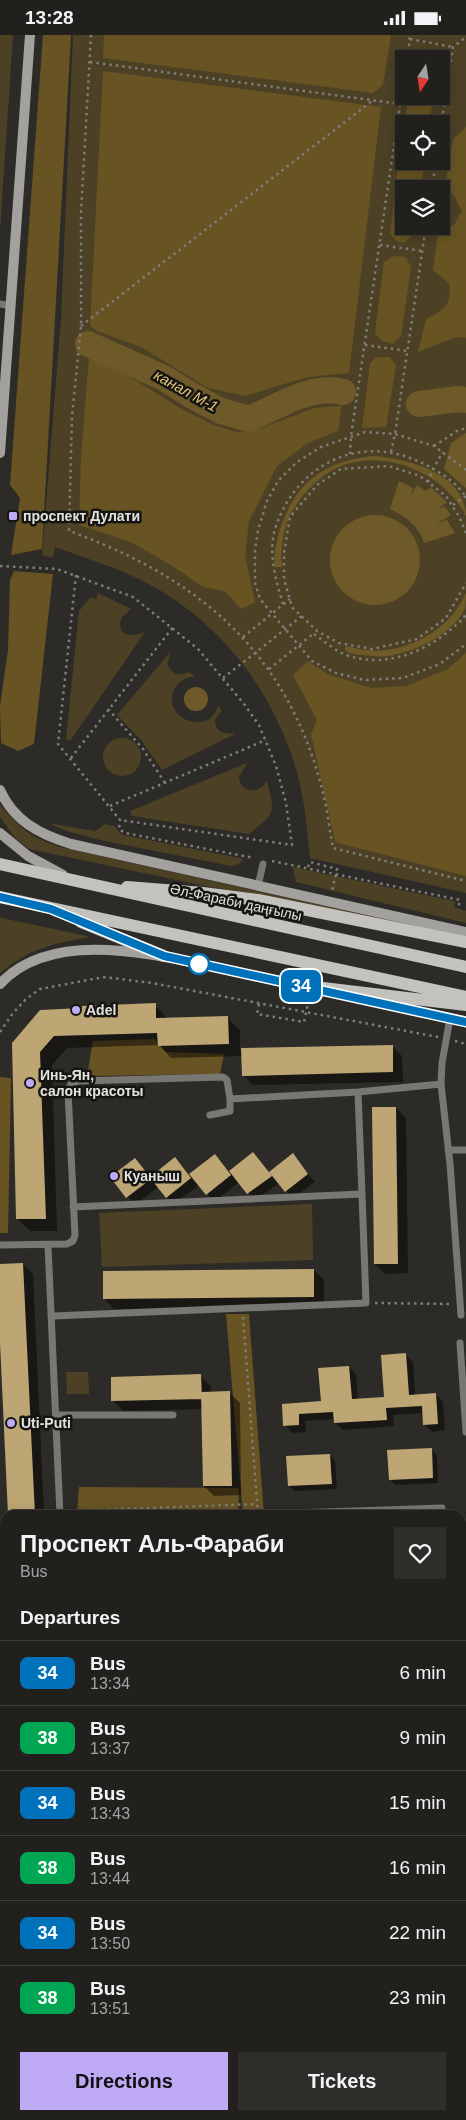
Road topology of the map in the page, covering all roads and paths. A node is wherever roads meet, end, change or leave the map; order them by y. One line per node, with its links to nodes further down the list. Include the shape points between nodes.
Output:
1 (30, 35): 17 (street)
2 (91, 35): 8 (path)
3 (407, 35): 5 (path)
4 (466, 37): 6 (path)
5 (410, 39): 6 (path); 7 (path)
6 (453, 47): 12 (path)
7 (408, 50)
8 (90, 62): 9 (path); 18 (path, via 82,212)
9 (372, 101): 10 (path); 18 (path)
10 (395, 103)
11 (400, 105): 13 (path)
12 (443, 115)
13 (394, 145): 15 (path)
14 (425, 235): 16 (path)
15 (379, 244): 16 (path); 19 (path)
16 (423, 251): 20 (path)
17 (5, 305): 27 (street)
18 (81, 326): 48 (path, via 72,417 69,531 155,569 185,588)
19 (364, 345): 20 (path); 23 (path)
20 (408, 351): 22 (path)
21 (466, 428): 24 (path)
22 (396, 434): 23 (path, via 365,432); 24 (path); 25 (path)
23 (351, 436): 28 (path); 40 (path, via 321,447 297,462 278,481 267,501 255,550 255,583 260,599)
24 (434, 446): 26 (path)
25 (391, 452): 28 (path); 29 (path)
26 (442, 452): 29 (path); 30 (path)
27 (0, 453)
28 (350, 455): 39 (path, via 337,457 316,469 294,492 285,507 275,531 273,569)
29 (433, 469): 31 (path); 32 (path, via 449,479)
30 (466, 470)
31 (428, 482): 33 (path); 38 (path, via 420,476 389,466 341,469 317,485 290,517 284,553 284,579)
32 (466, 497): 33 (path)
33 (452, 505): 34 (path)
34 (466, 533)
35 (0, 566): 36 (path, via 57,569)
36 (76, 575): 44 (path, via 133,597); 56 (path, via 58,744)
37 (466, 583): 46 (path, via 446,618 417,639 372,649 339,643)
38 (290, 599): 39 (path); 42 (path, via 292,607)
39 (283, 604): 40 (path)
40 (271, 614): 45 (path); 48 (path)
41 (466, 614): 43 (path)
42 (302, 616): 45 (path); 46 (path)
43 (465, 620): 47 (path, via 438,640 396,658 367,659 346,655)
44 (173, 627): 53 (path, via 198,649); 54 (path)
45 (284, 630): 50 (path); 51 (path)
46 (317, 631): 47 (path)
47 (314, 634): 50 (path)
48 (243, 637): 51 (path)
49 (466, 644): 50 (path, via 440,664 403,678 364,680 319,665)
50 (298, 646): 52 (path)
51 (256, 651): 52 (path); 53 (path)
52 (269, 669): 66 (path, via 292,710 322,785 333,848)
53 (223, 679): 55 (path, via 260,725)
54 (108, 709): 56 (path); 57 (path, via 143,749)
55 (266, 740): 57 (path); 60 (path, via 286,803 292,845)
56 (70, 757): 59 (path)
57 (165, 783): 59 (path)
58 (0, 790): 68 (street, via 18,817 48,837 71,845)
59 (110, 806): 60 (path)
60 (120, 820): 62 (path, via 119,829 125,833)
61 (0, 833): 67 (street, via 28,856)
62 (264, 861): 64 (path); 68 (lane)
63 (0, 864): 67 (main road, Әл-Фараби даңғылы)
64 (308, 868): 65 (path, via 310,862); 71 (path, via 460,900)
65 (337, 869)
66 (466, 881)
67 (80, 883): 73 (main road, via 258,900); 75 (main road, Әл-Фараби даңғылы)
68 (258, 885): 72 (street)
69 (0, 897): 70 (main road)
70 (51, 909): 74 (main road); 78 (main road)
71 (458, 909)
72 (466, 932)
73 (466, 942)
74 (164, 956): 76 (street, via 87,949 28,963 9,974); 77 (street)
75 (466, 967)
76 (0, 985)
77 (298, 985): 80 (main road); 81 (street)
78 (466, 997)
79 (259, 1005): 82 (path, via 257,1014); 84 (path, via 152,983 104,977 40,989 12,1013); 85 (path)
80 (466, 1005)
81 (450, 1018): 83 (street); 85 (lane)
82 (304, 1022)
83 (466, 1022)
84 (0, 1032)
85 (446, 1039): 86 (path); 87 (lane)
86 (466, 1044)
87 (441, 1084): 88 (lane); 92 (lane)
88 (358, 1092): 89 (lane); 93 (lane)
89 (230, 1099): 90 (lane, via 230,1111); 94 (lane, via 227,1080 223,1077 78,1081 71,1084 68,1091)
90 (210, 1115)
91 (466, 1149): 92 (lane)
92 (448, 1150): 98 (lane)
93 (362, 1194): 94 (lane); 97 (lane)
94 (73, 1207): 96 (lane, via 73,1241)
95 (0, 1245): 96 (lane)
96 (48, 1245): 101 (lane)
97 (366, 1303): 98 (path); 99 (lane)
98 (460, 1305): 100 (lane)
99 (243, 1308): 101 (lane); 106 (path)
100 (461, 1315)
101 (53, 1316): 103 (lane)
102 (460, 1343): 105 (lane)
103 (57, 1415): 104 (lane); 108 (lane)
104 (173, 1415)
105 (466, 1433)
106 (257, 1504): 109 (path); 110 (path)
107 (442, 1508): 111 (lane)
108 (60, 1510)
109 (126, 1510)
110 (258, 1510)
111 (383, 1510)
112 (0, 1544): 113 (path)
113 (0, 1551)

